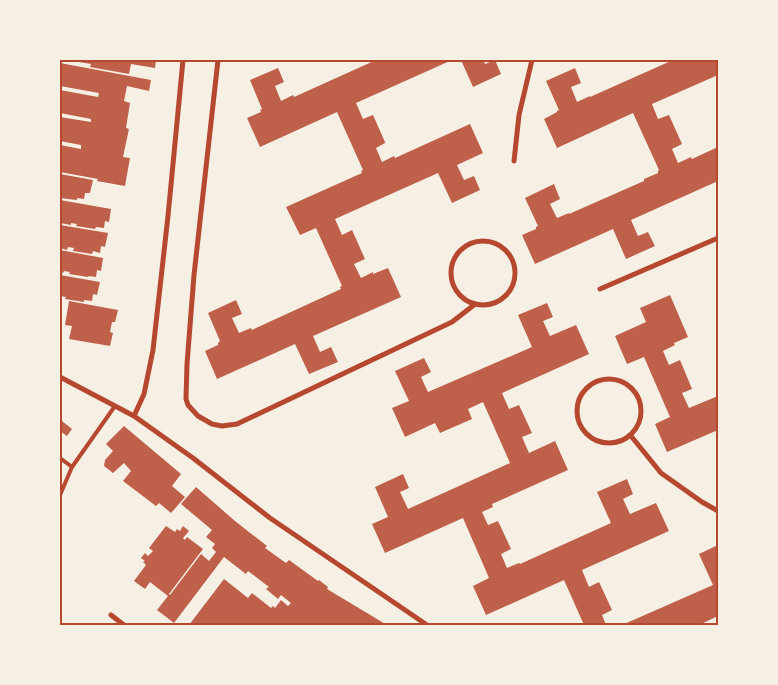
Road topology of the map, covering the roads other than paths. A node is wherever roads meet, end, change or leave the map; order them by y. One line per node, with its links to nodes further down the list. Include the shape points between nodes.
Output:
1 (183, 60): 10 (street, via 153,350 144,394)
2 (218, 60): 7 (street, via 186,364 186,399 198,416 212,424 236,424 452,322)
3 (532, 60): 4 (street, via 519,115)
4 (514, 161)
5 (718, 238): 6 (street)
6 (600, 289)
7 (474, 305): 7 (street, via 496,304 512,289 515,279 512,258 496,244 486,241 465,246 452,262 452,284 461,297)
8 (60, 376): 9 (street)
9 (115, 406): 10 (street); 13 (lane)
10 (134, 416): 18 (street, via 270,518)
11 (631, 436): 11 (street, via 642,418 642,407 632,388 613,379 592,384 584,391 576,411 583,431 601,443 611,444); 15 (street, via 661,473)
12 (60, 458): 13 (lane)
13 (72, 467): 14 (lane)
14 (60, 495)
15 (718, 511)
16 (111, 615): 17 (street)
17 (124, 625)
18 (427, 625)

